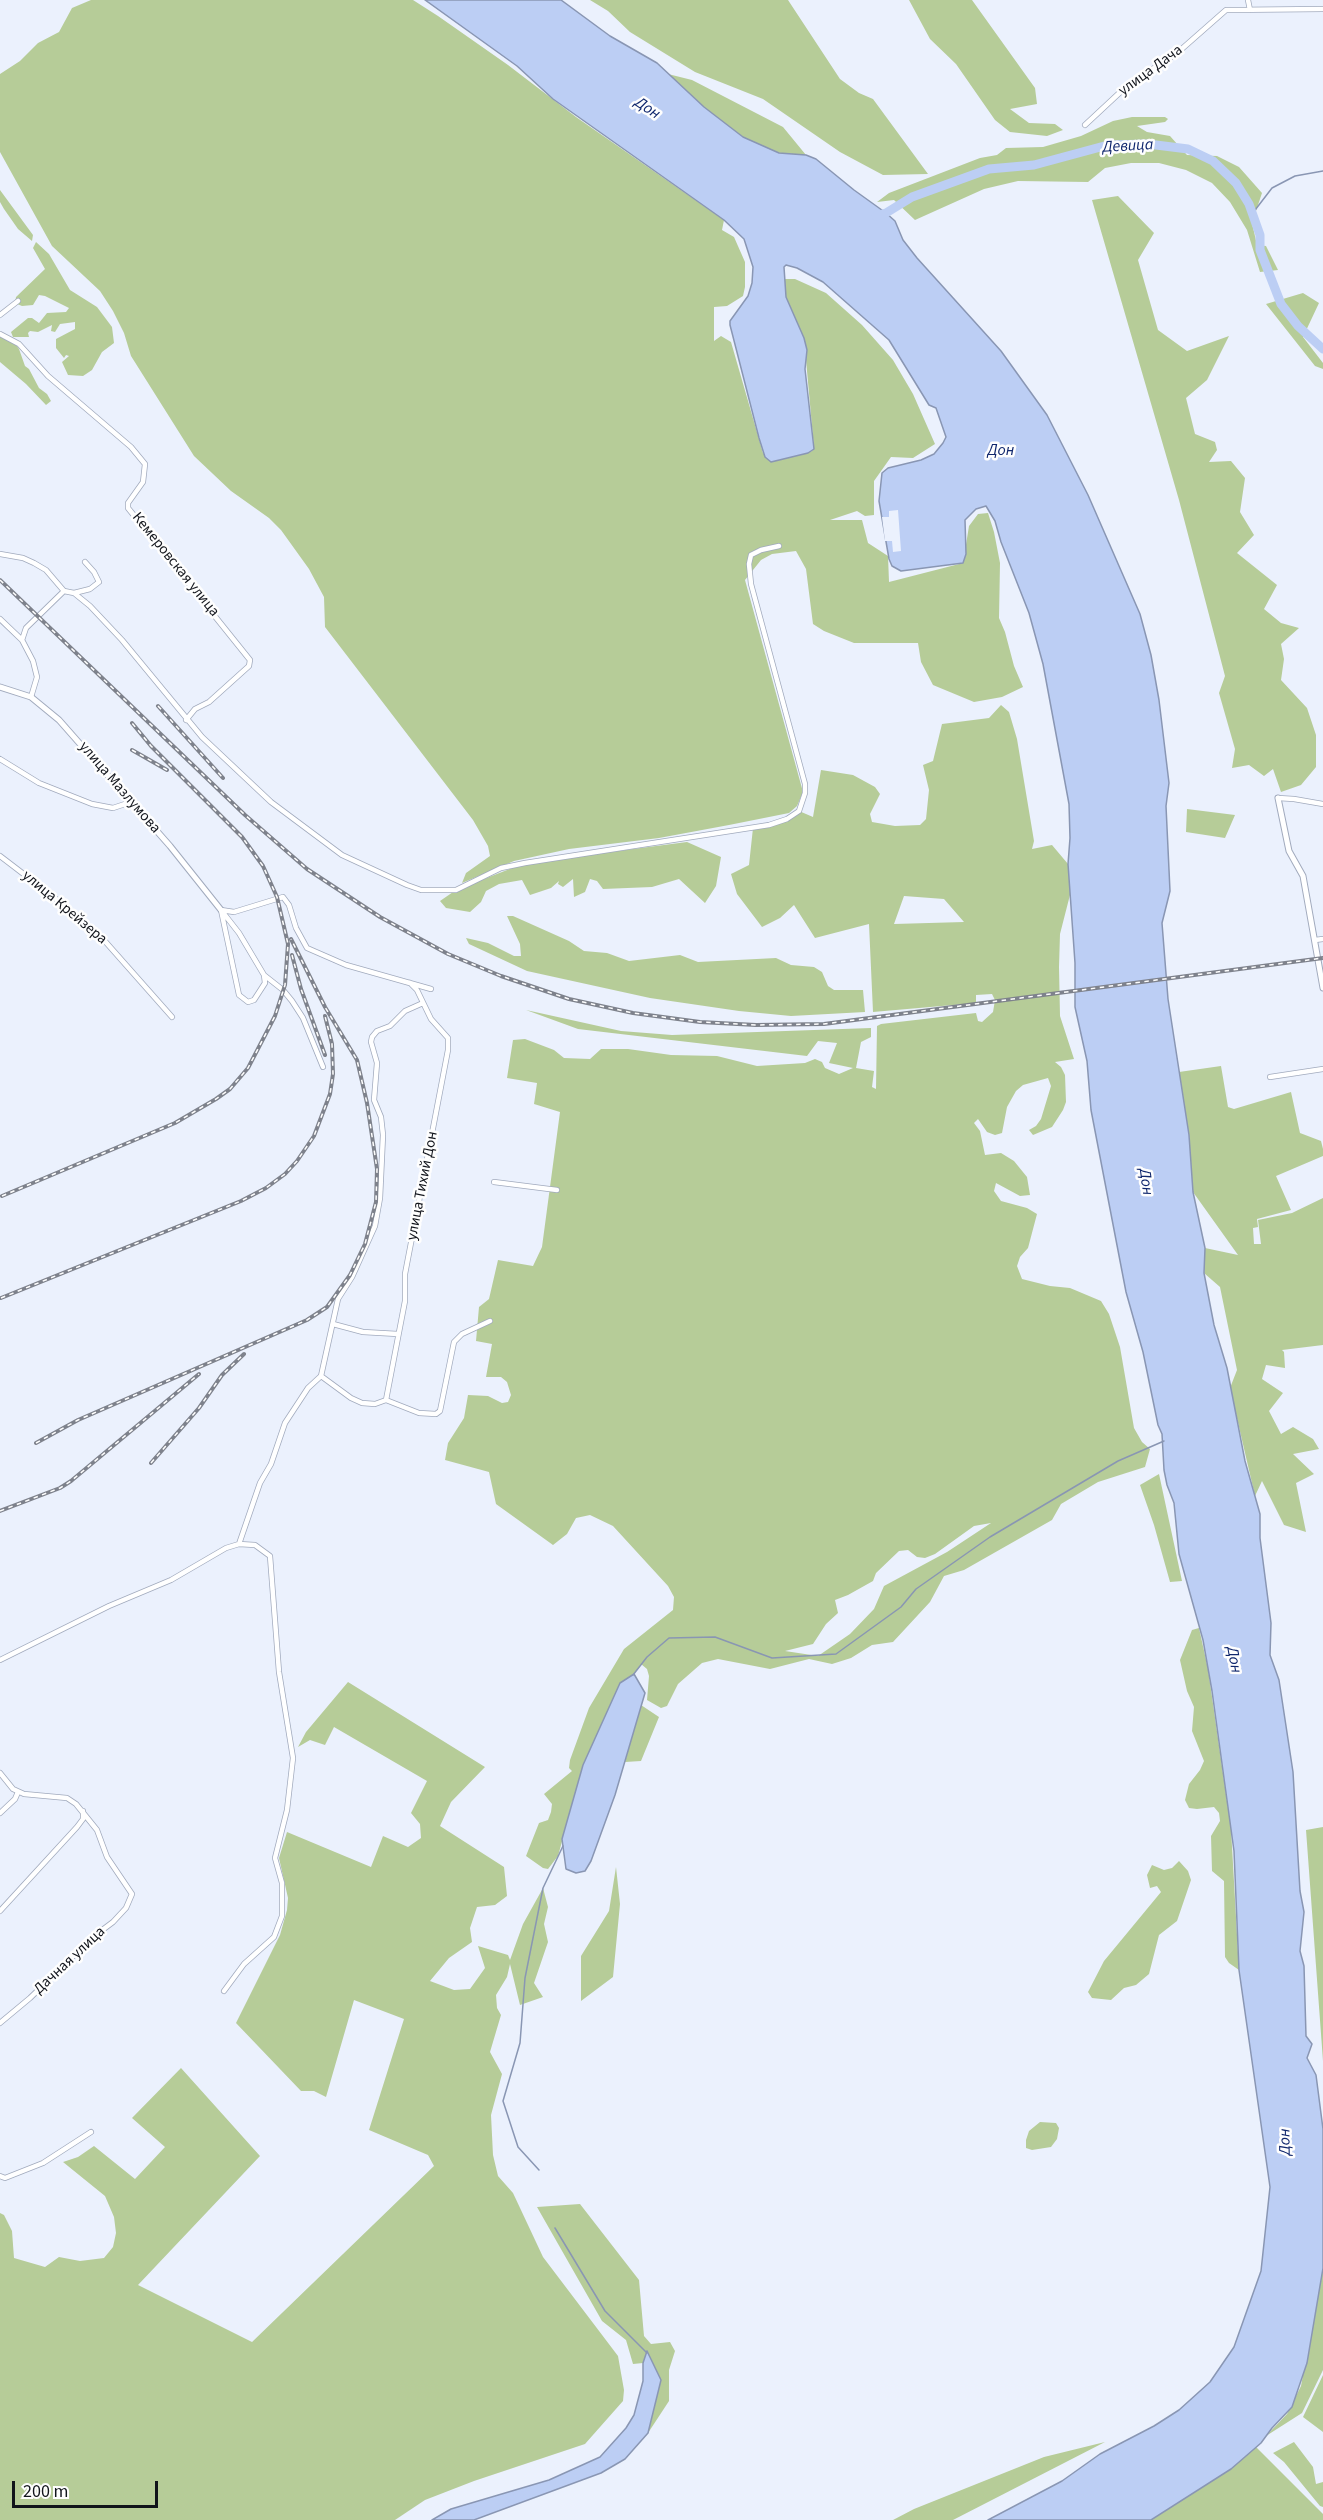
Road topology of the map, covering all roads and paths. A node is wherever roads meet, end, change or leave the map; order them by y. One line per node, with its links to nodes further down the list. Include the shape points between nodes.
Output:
1 (1248, 0): 3 (street)
2 (1323, 9): 3 (street, улица Дача)
3 (1250, 10): 4 (street, улица Дача, via 1226,10 1186,46 1129,84)
4 (1085, 125)
5 (18, 301): 6 (street)
6 (0, 315)
7 (0, 334): 17 (street, Кемеровская улица, via 19,344 48,376 131,447 145,464 143,482 128,508 250,660 249,666)
8 (780, 546): 17 (street, via 751,555 751,584 805,793 799,810 769,825 501,868 456,890 421,890 342,855 271,802)
9 (0, 554): 11 (street, via 34,563 46,570)
10 (85, 562): 12 (street, via 99,582)
11 (64, 591): 12 (street); 14 (street, via 26,628)
12 (74, 593): 17 (street, via 122,640)
13 (0, 619): 14 (street)
14 (22, 640): 16 (street, via 36,677)
15 (0, 687): 16 (street, улица Мазлумова)
16 (31, 697): 20 (street, улица Мазлумова, via 59,720)
17 (186, 720)
18 (0, 759): 20 (street, via 39,783 92,804 113,808)
19 (1278, 798): 21 (street); 25 (street, via 1289,851 1303,876)
20 (131, 802): 23 (street, улица Мазлумова)
21 (1323, 804)
22 (0, 856): 31 (street, улица Крейзера, via 103,939)
23 (221, 910): 26 (street); 26 (street, via 228,952 243,1000 254,1000); 27 (street, via 234,912 283,897 307,948 346,965)
24 (1323, 939): 25 (street)
25 (1316, 940): 29 (street)
26 (264, 975): 32 (street, via 283,990 297,1009)
27 (410, 983): 28 (street); 30 (street, улица Тихий Дон)
28 (431, 988)
29 (1323, 988)
30 (423, 1003): 38 (street, via 405,1011 372,1037 377,1063 374,1100 383,1135 380,1198 375,1226 338,1299); 39 (street, улица Тихий Дон, via 448,1038 448,1050 405,1274 405,1301)
31 (172, 1017)
32 (323, 1067)
33 (1323, 1069): 34 (street)
34 (1270, 1077)
35 (494, 1182): 36 (street)
36 (556, 1190)
37 (490, 1321): 41 (street, via 454,1342 440,1411 419,1413)
38 (333, 1324): 39 (street, via 363,1332); 40 (street)
39 (398, 1334): 41 (street, улица Тихий Дон)
40 (321, 1376): 41 (street, via 362,1403); 42 (street, via 308,1388 285,1423)
41 (386, 1400)
42 (239, 1544): 43 (street); 49 (street, via 255,1545 270,1556 279,1672 293,1758 287,1810 275,1858 282,1883 282,1916 274,1936 244,1964)
43 (0, 1660)
44 (0, 1773): 45 (street)
45 (18, 1792): 46 (street, via 67,1798); 47 (street)
46 (83, 1811): 48 (street, via 77,1827); 50 (street, Дачная улица, via 132,1894 113,1922)
47 (0, 1813)
48 (0, 1911)
49 (224, 1991)
50 (0, 2023)
51 (91, 2132): 52 (street, via 43,2163 5,2178)
52 (0, 2176)

